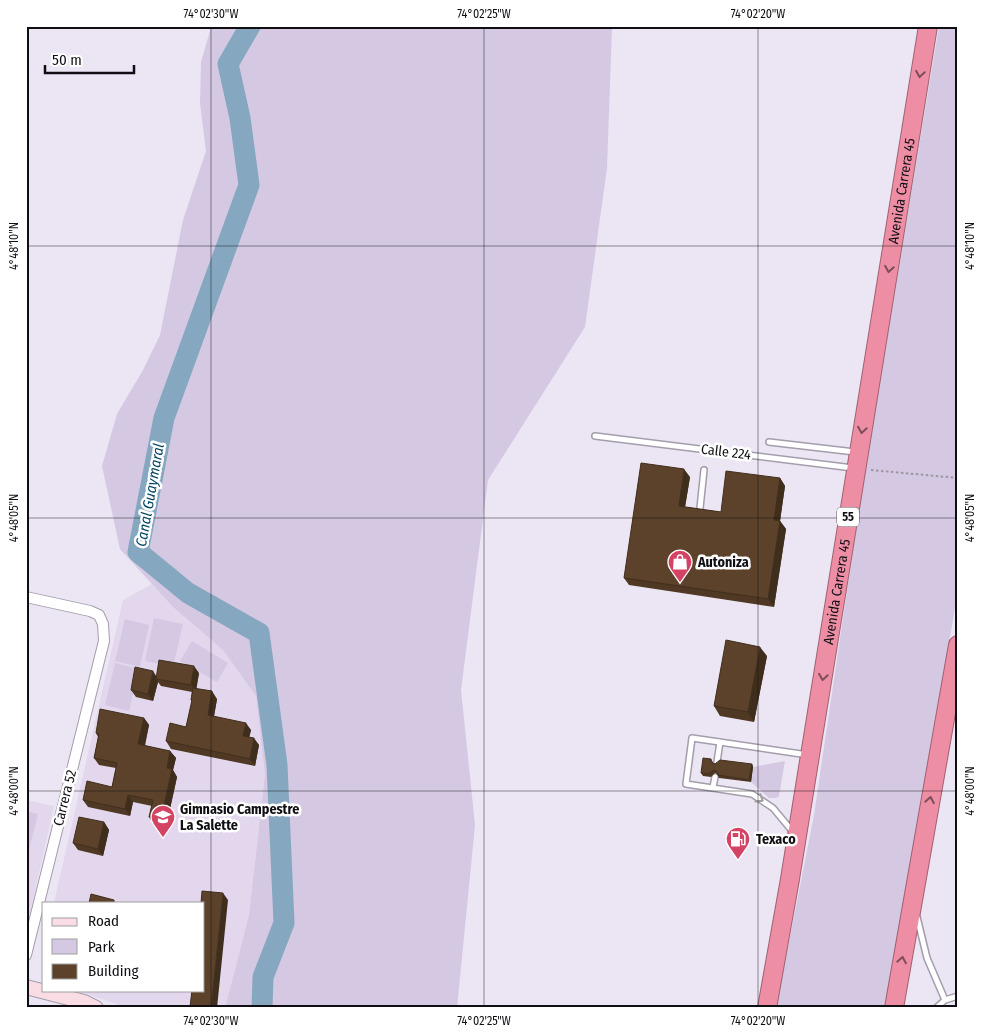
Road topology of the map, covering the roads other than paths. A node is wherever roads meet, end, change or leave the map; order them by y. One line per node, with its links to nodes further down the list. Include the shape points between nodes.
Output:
1 (928, 26): 4 (highway, Avenida Carrera 45 / 55, one-way to 4)
2 (595, 436): 4 (lane, Calle 224)
3 (769, 442): 4 (lane)
4 (858, 460): 10 (highway, Avenida Carrera 45 / 55, one-way to 10)
5 (704, 470): 6 (lane)
6 (700, 508)
7 (26, 597): 16 (street, Carrera 52, via 90,611 99,616 104,641)
8 (958, 646): 15 (highway, one-way to 8)
9 (720, 742): 10 (lane); 11 (lane); 13 (lane, via 692,738 686,784)
10 (810, 755): 14 (highway, Avenida Carrera 45 / 55)
11 (717, 762)
12 (715, 777): 13 (lane)
13 (714, 787): 14 (lane, one-way to 14, via 745,792 759,798)
14 (796, 836): 23 (highway, Avenida Carrera 45 / 55)
15 (913, 899): 21 (lane, via 927,958); 24 (highway, one-way to 15)
16 (26, 955)
17 (26, 987): 18 (street)
18 (42, 991)
19 (45, 992): 22 (street)
20 (958, 996): 21 (lane)
21 (945, 1000): 25 (lane)
22 (96, 1008)
23 (767, 1008)
24 (894, 1008)
25 (936, 1008)

